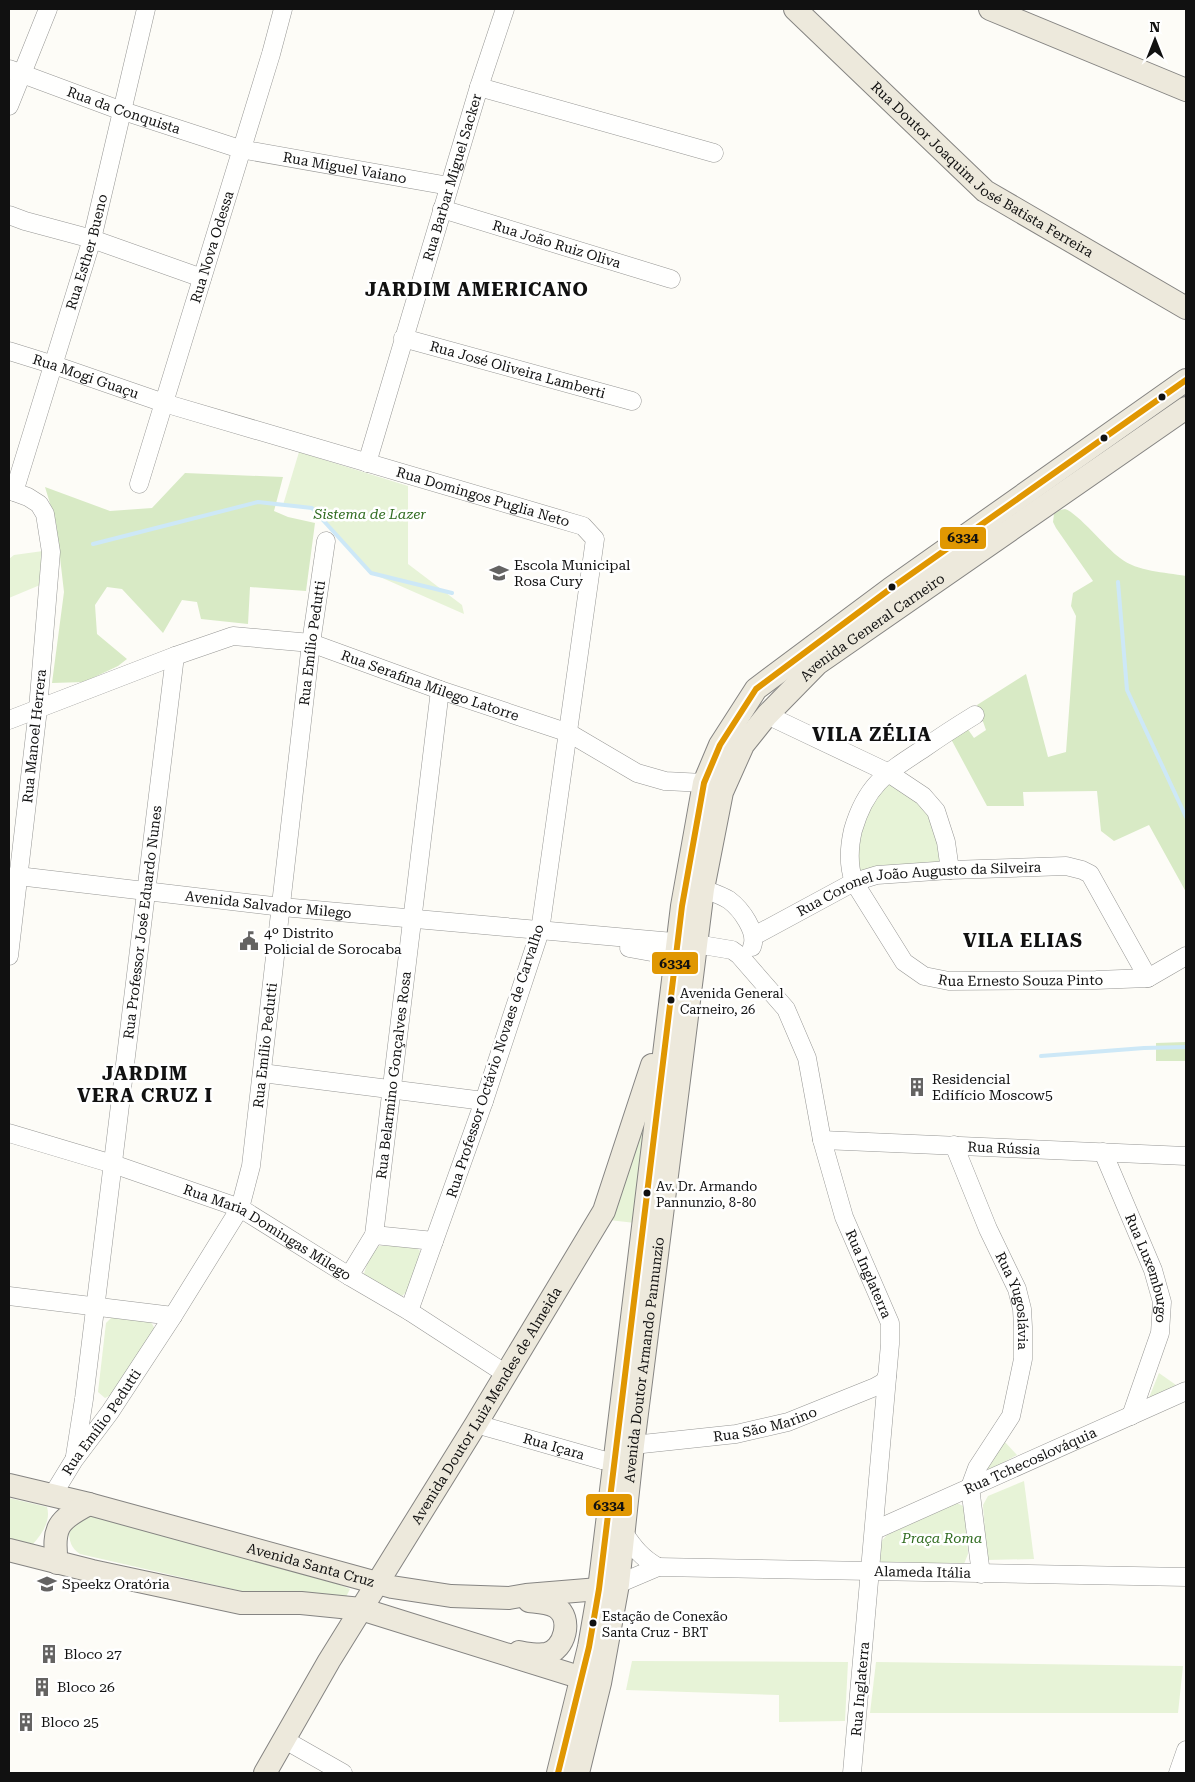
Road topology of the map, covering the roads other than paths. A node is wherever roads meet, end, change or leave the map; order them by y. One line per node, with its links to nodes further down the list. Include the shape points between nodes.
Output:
1 (48, 9): 7 (street)
2 (146, 9): 11 (street, Rua Esther Bueno)
3 (282, 9): 12 (street, Rua Nova Odessa)
4 (505, 9): 8 (street, Rua Barbar Miguel Sacker)
5 (795, 9): 20 (main road, Rua Doutor Joaquim José Batista Ferreira, via 985,191)
6 (990, 9): 9 (main road)
7 (15, 72): 10 (street); 11 (street, Rua da Conquista)
8 (479, 86): 13 (street); 14 (street, Rua Barbar Miguel Sacker)
9 (1186, 90)
10 (9, 106)
11 (122, 111): 12 (street, Rua da Conquista); 17 (street, Rua Esther Bueno)
12 (240, 149): 14 (street, Rua Miguel Vaiano); 18 (street, Rua Nova Odessa)
13 (714, 153)
14 (449, 186): 15 (street, Rua Barbar Miguel Sacker)
15 (442, 209): 19 (street, Rua João Ruiz Oliva); 21 (street, Rua Barbar Miguel Sacker)
16 (9, 215): 17 (street)
17 (92, 239): 18 (street); 23 (street, Rua Esther Bueno)
18 (202, 278): 26 (street, Rua Nova Odessa)
19 (671, 279)
20 (1186, 308)
21 (403, 338): 25 (street, Rua José Oliveira Lamberti); 28 (street, Rua Barbar Miguel Sacker)
22 (9, 351): 23 (street, Rua Mogi Guaçu)
23 (54, 365): 26 (street, Rua Mogi Guaçu); 30 (street, Rua Esther Bueno)
24 (1186, 380): 42 (main road, Avenida General Carneiro, via 890,589 756,689 720,745)
25 (632, 401)
26 (164, 403): 28 (street, Rua Mogi Guaçu); 29 (street, Rua Nova Odessa)
27 (1186, 408): 37 (main road, Avenida General Carneiro, via 817,664)
28 (367, 463): 31 (street, Rua Domingos Puglia Neto, via 583,526)
29 (139, 484)
30 (11, 491): 36 (street, Rua Manoel Herrera, via 28,496 46,514 50,552)
31 (595, 539): 40 (street, Rua Professor Octávio Novaes de Carvalho)
32 (326, 541): 33 (street, Rua Emílio Pedutti)
33 (311, 643): 34 (street, Rua Serafina Milego Latorre, via 233,636); 35 (street, Rua Serafina Milego Latorre); 48 (street, Rua Emílio Pedutti)
34 (175, 656): 36 (street, Rua Serafina Milego Latorre); 47 (street, Rua Professor José Eduardo Nunes)
35 (440, 690): 40 (street, Rua Serafina Milego Latorre); 49 (street, Rua Belarmino Gonçalves Rosa)
36 (38, 710): 39 (street, Rua Serafina Milego Latorre); 44 (street, Rua Manoel Herrera)
37 (767, 715): 41 (street); 46 (main road, Avenida General Carneiro, via 743,746 722,792)
38 (975, 715): 41 (street, Rua Ernesto Souza Pinto)
39 (9, 720)
40 (569, 733): 42 (street, Rua Serafina Milego Latorre, via 637,773 665,781); 50 (street, Rua Professor Octávio Novaes de Carvalho)
41 (887, 772): 43 (street, via 923,796 936,811 946,842); 45 (street, Rua Ernesto Souza Pinto, via 859,811 850,843 850,872)
42 (704, 783): 52 (main road, Avenida General Carneiro, via 687,873)
43 (950, 870): 45 (street, Rua Coronel João Augusto da Silveira, via 877,875); 56 (street, Rua Coronel João Augusto da Silveira, via 1066,866 1090,874)
44 (14, 876): 47 (street, Avenida Salvador Milego); 53 (street, Rua Manoel Herrera)
45 (854, 882): 51 (street, Rua Coronel João Augusto da Silveira); 56 (street, Rua Ernesto Souza Pinto, via 904,962 924,976 949,981)
46 (703, 889): 51 (street, via 737,907); 52 (main road, Avenida General Carneiro)
47 (146, 891): 48 (street, Avenida Salvador Milego); 66 (street, Rua Professor José Eduardo Nunes)
48 (282, 907): 49 (street, Avenida Salvador Milego); 58 (street, Rua Emílio Pedutti)
49 (412, 919): 50 (street, Avenida Salvador Milego); 59 (street, Rua Belarmino Gonçalves Rosa)
50 (540, 931): 52 (street, Avenida Salvador Milego); 60 (street, Rua Professor Octávio Novaes de Carvalho)
51 (754, 936): 55 (street, via 754,944)
52 (683, 950): 55 (street, Rua Inglaterra, via 732,950); 57 (main road, Avenida Doutor Armando Pannunzio); 82 (main road, Avenida Doutor Armando Pannunzio)
53 (9, 956)
54 (1186, 956): 56 (street, Rua Ernesto Souza Pinto)
55 (745, 961): 62 (street, Rua Inglaterra, via 786,1009 807,1058)
56 (1148, 978)
57 (667, 1019): 75 (main road, Avenida Doutor Luiz Mendes de Almeida, via 604,1211); 82 (main road, Avenida Doutor Armando Pannunzio)
58 (262, 1073): 59 (street); 67 (street, Rua Emílio Pedutti, via 251,1166)
59 (391, 1089): 60 (street); 68 (street, Rua Belarmino Gonçalves Rosa)
60 (484, 1101): 69 (street, Rua Professor Octávio Novaes de Carvalho)
61 (9, 1133): 66 (street, Rua Maria Domingas Milego)
62 (822, 1140): 63 (street, Rua Rússia); 76 (street, Rua Inglaterra, via 844,1217 890,1323)
63 (954, 1145): 64 (street, Rua Rússia); 85 (street, Rua Yugoslávia, via 988,1229 1017,1289 1023,1327 1023,1359 1011,1416 977,1468)
64 (1103, 1152): 65 (street, Rua Rússia); 80 (street, Rua Luxemburgo, via 1153,1270 1162,1302 1160,1333)
65 (1186, 1156)
66 (113, 1164): 67 (street, Rua Maria Domingas Milego); 72 (street, Rua Professor José Eduardo Nunes)
67 (240, 1208): 70 (street, Rua Maria Domingas Milego); 74 (street, Rua Emílio Pedutti)
68 (374, 1235): 69 (street); 70 (street, Rua Belarmino Gonçalves Rosa)
69 (434, 1241): 73 (street, Rua Professor Octávio Novaes de Carvalho)
70 (349, 1276): 73 (street, Rua Maria Domingas Milego)
71 (9, 1296): 72 (street)
72 (96, 1306): 74 (street); 78 (street, Rua Professor José Eduardo Nunes)
73 (409, 1311): 75 (street, Rua Maria Domingas Milego)
74 (173, 1316): 79 (street, Rua Emílio Pedutti)
75 (506, 1374): 81 (main road, Avenida Doutor Luiz Mendes de Almeida)
76 (887, 1376): 82 (street, Rua São Marino, via 875,1387 788,1422); 88 (street, Rua Inglaterra)
77 (1186, 1391): 80 (street, Rua Tchecoslováquia)
78 (84, 1398): 79 (street); 83 (street, Rua Professor José Eduardo Nunes)
79 (110, 1412): 83 (street, Rua Emílio Pedutti)
80 (1131, 1416): 85 (street, Rua Tchecoslováquia)
81 (476, 1424): 82 (street, Rua Içara, via 602,1460); 96 (main road, Avenida Doutor Luiz Mendes de Almeida)
82 (627, 1454): 89 (main road, Avenida Doutor Armando Pannunzio); 97 (main road, Avenida Doutor Armando Pannunzio)
83 (74, 1460): 86 (street, Rua Emílio Pedutti)
84 (9, 1485): 86 (main road, Avenida Santa Cruz)
85 (970, 1487): 88 (street, Rua Tchecoslováquia); 94 (street, Rua Yugoslávia)
86 (52, 1496): 87 (main road, Avenida Santa Cruz)
87 (90, 1504): 91 (main road, via 71,1514 57,1528); 96 (main road, Avenida Santa Cruz)
88 (874, 1530): 93 (street, Rua Inglaterra)
89 (624, 1533): 92 (street, via 639,1554); 97 (main road, Avenida Doutor Armando Pannunzio)
90 (9, 1550): 91 (main road)
91 (57, 1563): 99 (main road, via 241,1603)
92 (658, 1568): 93 (street, Alameda Itália); 97 (street, Alameda Itália)
93 (871, 1571): 94 (street, Alameda Itália); 110 (street, Rua Inglaterra)
94 (980, 1574): 95 (street, Alameda Itália)
95 (1186, 1577)
96 (378, 1583): 98 (main road, Avenida Santa Cruz, via 451,1596); 100 (main road, Avenida Doutor Luiz Mendes de Almeida)
97 (609, 1586): 98 (main road, Avenida Santa Cruz); 103 (main road, Avenida Doutor Armando Pannunzio)
98 (508, 1598): 101 (main road, via 549,1604 559,1609 566,1623 565,1633 555,1649 547,1654 523,1654 416,1621)
99 (301, 1603): 100 (main road); 102 (main road, via 335,1626)
100 (361, 1609): 101 (main road); 102 (main road, Avenida Doutor Luiz Mendes de Almeida)
101 (400, 1620): 103 (main road)
102 (329, 1661): 104 (main road, Avenida Doutor Luiz Mendes de Almeida)
103 (591, 1681): 108 (main road, Avenida Doutor Armando Pannunzio); 109 (main road, Avenida Doutor Armando Pannunzio)
104 (285, 1740): 106 (main road, Avenida Doutor Luiz Mendes de Almeida); 107 (street)
105 (1186, 1750): 111 (street)
106 (265, 1773)
107 (343, 1773)
108 (558, 1773)
109 (578, 1773)
110 (852, 1773)
111 (1178, 1773)

